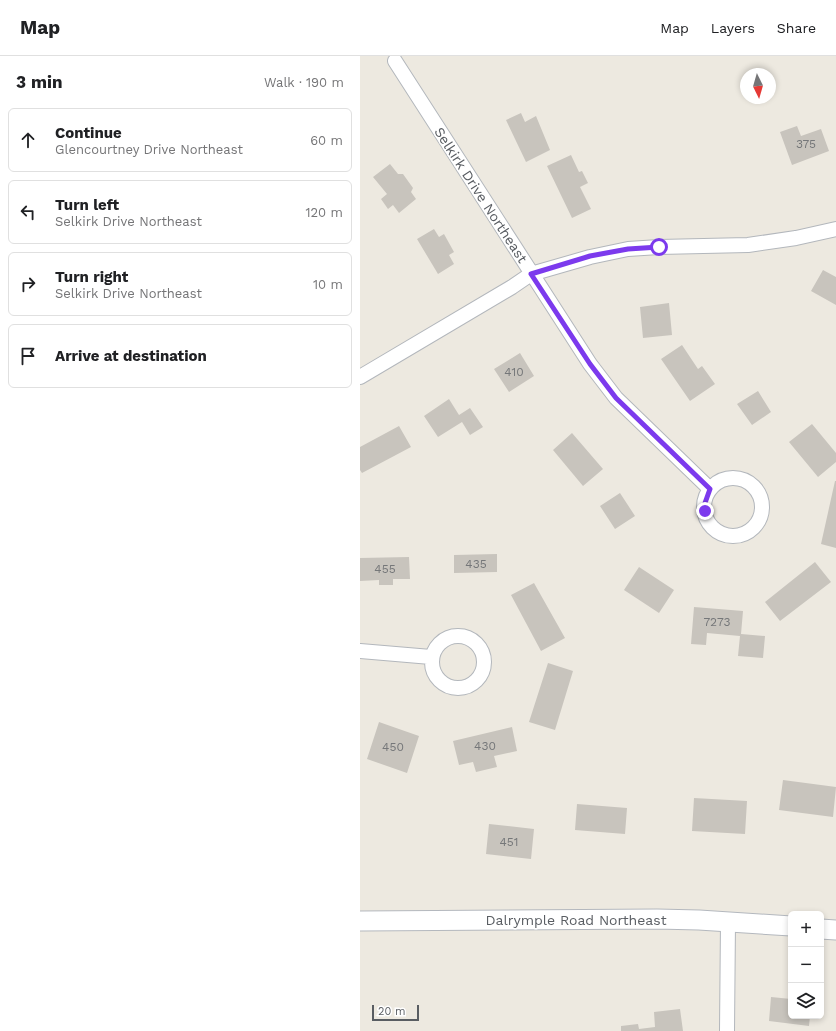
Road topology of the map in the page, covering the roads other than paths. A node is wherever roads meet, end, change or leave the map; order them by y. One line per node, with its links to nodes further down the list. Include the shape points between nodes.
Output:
1 (395, 61): 3 (street, Selkirk Drive Northeast)
2 (836, 228): 3 (street, via 796,238 748,245 628,249 590,256)
3 (531, 274): 4 (street); 5 (street, Selkirk Drive Northeast, via 590,364 616,398)
4 (360, 377)
5 (710, 489): 5 (street, via 705,511 713,527 729,535 739,535 757,524 762,506 760,496 748,482 739,478 729,478)
6 (360, 651): 7 (street)
7 (432, 657)
8 (360, 921): 9 (street, Dalrymple Road Northeast, via 620,919)
9 (728, 922): 10 (street, Dalrymple Road Northeast); 13 (street)
10 (788, 926)
11 (824, 928): 12 (street)
12 (836, 930)
13 (727, 1031)

